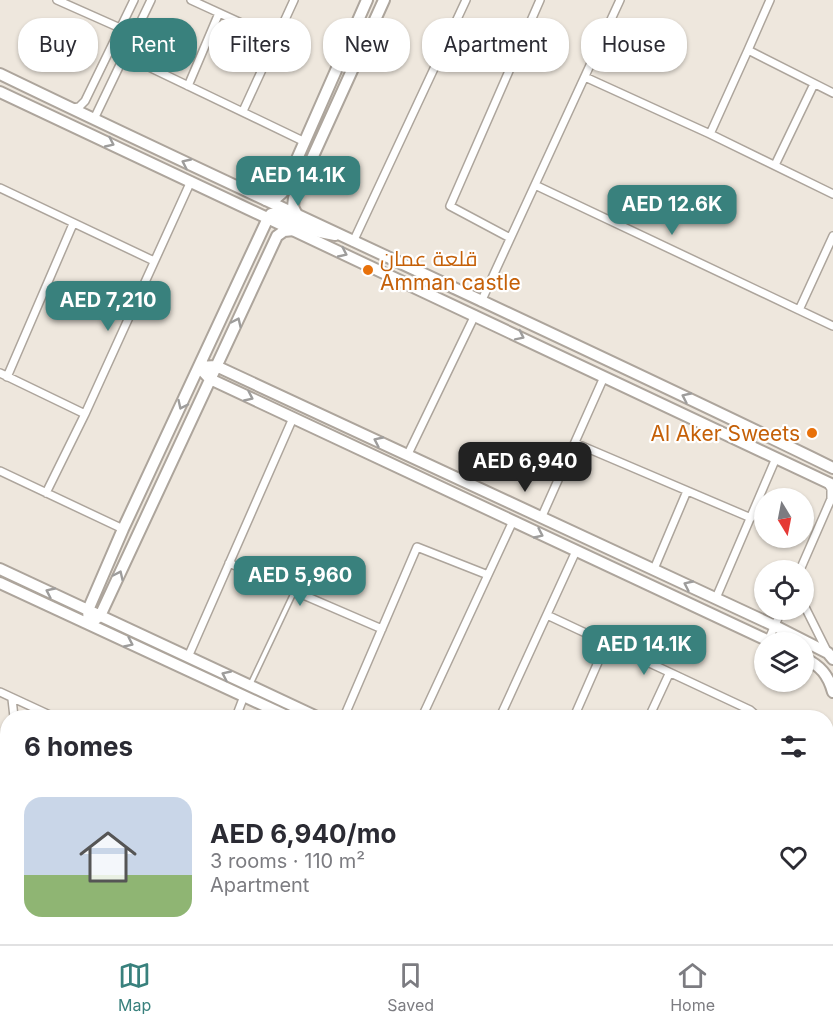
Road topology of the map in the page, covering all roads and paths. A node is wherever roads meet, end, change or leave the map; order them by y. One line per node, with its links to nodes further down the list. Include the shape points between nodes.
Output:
1 (57, 0): 17 (street)
2 (134, 0): 13 (street)
3 (151, 0): 14 (street)
4 (190, 0): 12 (street)
5 (294, 0): 16 (street)
6 (384, 0): 37 (street)
7 (466, 0): 50 (street)
8 (540, 0): 49 (street, via 450,206)
9 (620, 0): 24 (street)
10 (770, 0): 19 (street)
11 (364, 1): 34 (street)
12 (219, 14): 15 (street); 26 (street)
13 (125, 18)
14 (142, 18)
15 (228, 18)
16 (286, 18)
17 (110, 24)
18 (110, 49): 30 (street, via 85,101 79,107)
19 (748, 50): 25 (street); 33 (street)
20 (116, 72): 32 (street)
21 (159, 72): 26 (street)
22 (261, 72): 31 (street)
23 (0, 74): 30 (street)
24 (585, 77): 33 (street); 39 (street)
25 (814, 84): 28 (street); 35 (street)
26 (188, 86): 31 (street)
27 (0, 92): 29 (street)
28 (833, 93)
29 (18, 100): 32 (street, via 44,106 83,125); 38 (street, one-way to 38)
30 (68, 107): 32 (street)
31 (243, 111): 34 (street)
32 (94, 119): 42 (street, one-way to 32)
33 (710, 134): 35 (street)
34 (305, 142): 36 (street)
35 (775, 165): 41 (street)
36 (292, 173): 37 (street); 42 (street, via 279,197)
37 (303, 179): 43 (street, via 293,202)
38 (191, 182): 44 (street); 51 (street)
39 (535, 185): 49 (street); 53 (street)
40 (0, 188): 45 (street)
41 (833, 194)
42 (266, 200): 43 (street)
43 (297, 215): 47 (street)
44 (268, 218): 46 (street); 47 (street, via 277,213 315,231); 57 (street)
45 (73, 224): 51 (street); 58 (street)
46 (294, 230): 54 (street, one-way to 54); 56 (street, one-way to 46, via 278,236)
47 (340, 236): 50 (street)
48 (833, 236): 53 (street)
49 (510, 238): 52 (street)
50 (353, 242): 52 (street)
51 (154, 261): 63 (street)
52 (481, 302): 62 (street, one-way to 52)
53 (799, 310): 55 (street)
54 (475, 315): 59 (street, one-way to 59); 66 (street)
55 (833, 326)
56 (216, 366): 57 (street); 60 (street); 66 (street, one-way to 56)
57 (199, 367): 60 (street); 78 (street, one-way to 78)
58 (4, 375): 63 (street)
59 (604, 377): 61 (street); 65 (street)
60 (210, 379): 64 (street, one-way to 64); 90 (street, one-way to 60)
61 (627, 387): 62 (street, via 656,394 700,415 707,414); 67 (street)
62 (705, 405): 68 (street)
63 (85, 414): 72 (street)
64 (293, 418): 77 (street); 81 (street)
65 (575, 443): 71 (street); 74 (street)
66 (408, 454): 74 (street)
67 (776, 458): 70 (street); 75 (street)
68 (833, 468)
69 (0, 471): 72 (street)
70 (829, 483): 76 (street, via 832,494)
71 (687, 491): 75 (street); 83 (street)
72 (46, 493): 78 (street)
73 (833, 508): 76 (street)
74 (542, 516): 83 (street)
75 (751, 518): 87 (street)
76 (824, 518): 80 (street)
77 (513, 521): 79 (street, one-way to 79); 84 (street)
78 (123, 529): 88 (street)
79 (576, 551): 89 (street); 97 (street)
80 (805, 560)
81 (229, 563): 86 (street); 100 (street)
82 (0, 569): 88 (street, one-way to 82)
83 (654, 569): 87 (street, one-way to 83)
84 (488, 574): 95 (street, via 417,547); 114 (street)
85 (0, 583): 93 (street)
86 (294, 591): 95 (street); 103 (lane)
87 (716, 598): 94 (street)
88 (88, 610): 90 (street); 93 (street)
89 (547, 615): 98 (street); 115 (street)
90 (100, 616): 93 (street); 100 (street)
91 (777, 620): 94 (street)
92 (812, 620): 99 (street)
93 (89, 624): 106 (street, one-way to 106)
94 (775, 626): 96 (street); 99 (street)
95 (382, 629): 113 (street)
96 (773, 632)
97 (754, 634)
98 (606, 644): 102 (street); 116 (street)
99 (831, 656)
100 (188, 657): 103 (street, one-way to 100)
101 (814, 663): 105 (street, via 829,678)
102 (669, 674): 117 (street); 118 (street)
103 (250, 686): 112 (street)
104 (0, 692): 107 (street)
105 (833, 692)
106 (244, 696): 110 (street); 111 (street)
107 (12, 699): 108 (street); 109 (street)
108 (13, 710)
109 (38, 710)
110 (239, 710)
111 (274, 710)
112 (302, 710)
113 (347, 710)
114 (425, 710)
115 (503, 710)
116 (577, 710)
117 (652, 710)
118 (750, 710)

